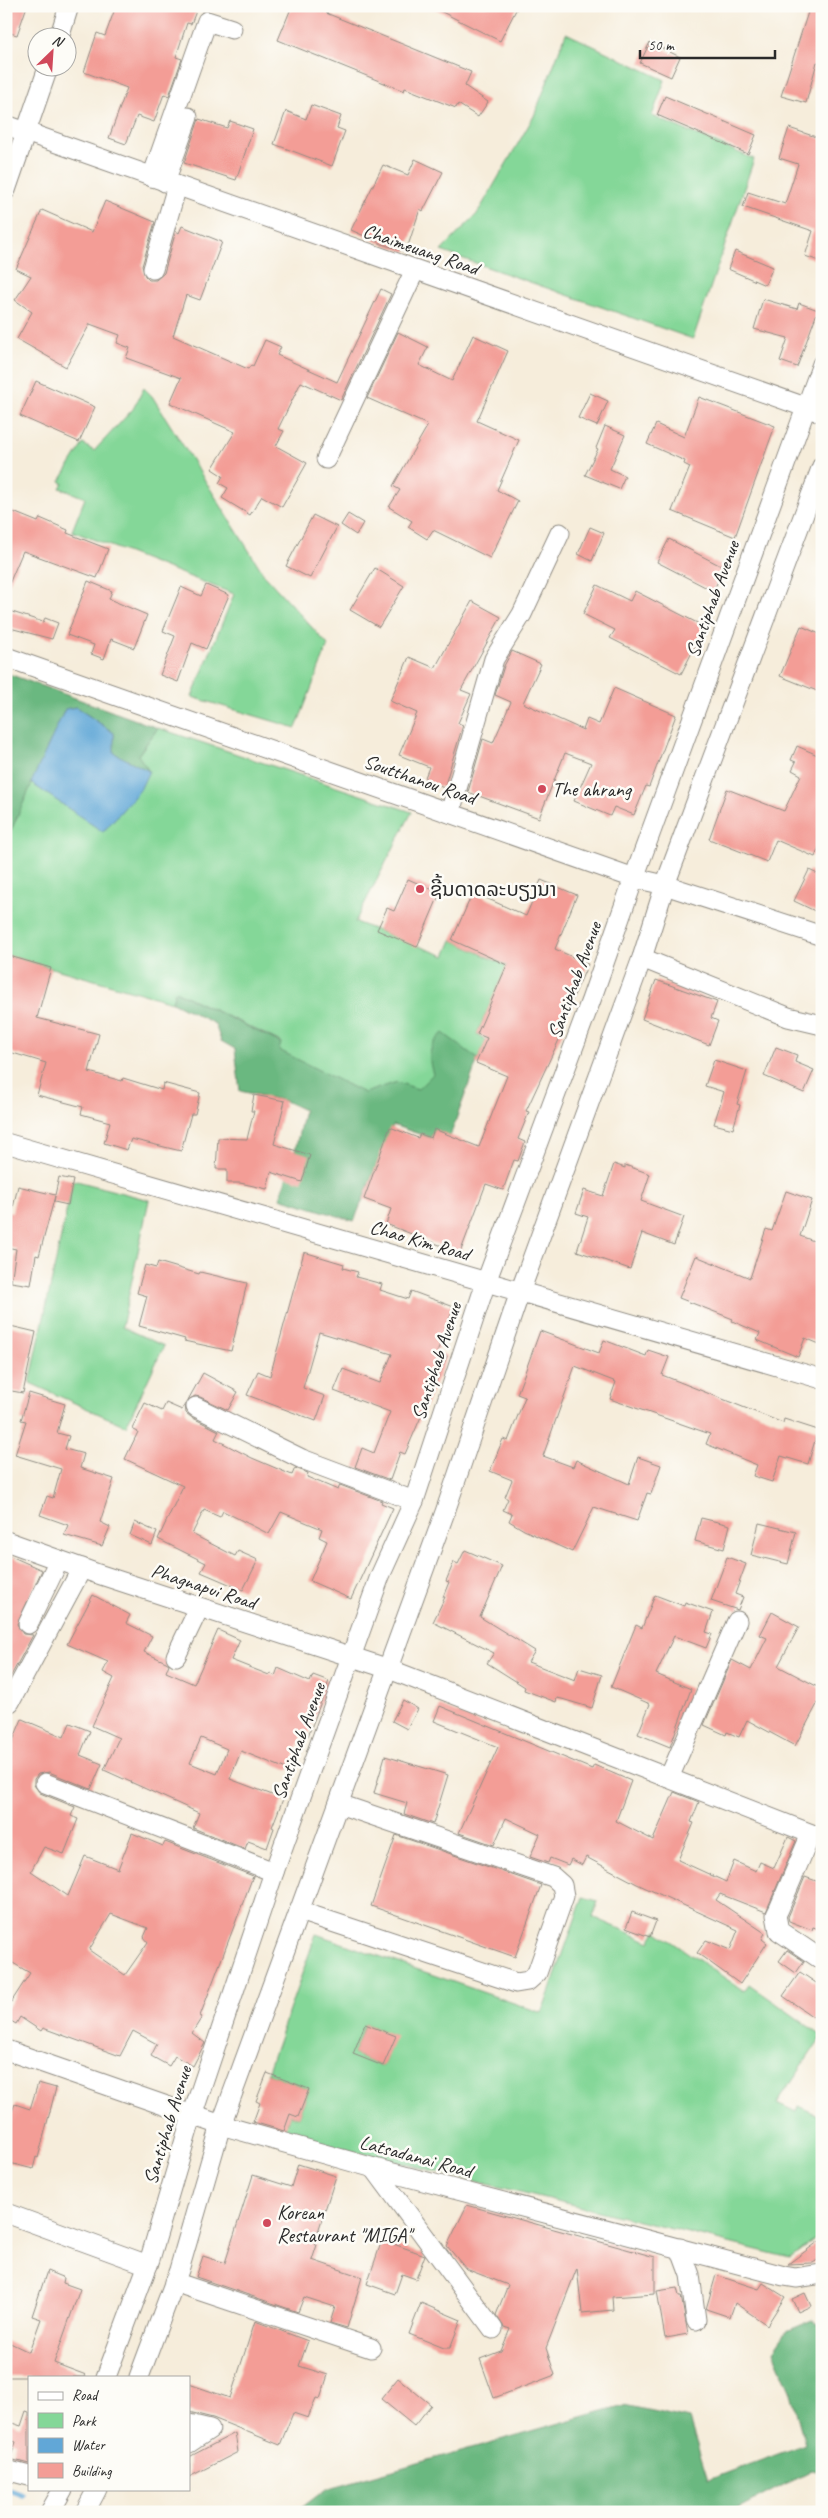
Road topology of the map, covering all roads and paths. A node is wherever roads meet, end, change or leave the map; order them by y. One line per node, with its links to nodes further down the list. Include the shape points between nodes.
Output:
1 (69, 6): 2 (street)
2 (62, 28)
3 (232, 29): 8 (street, via 206,21)
4 (45, 78): 7 (street)
5 (188, 117): 8 (street)
6 (6, 125): 7 (street, Chaimeuang Road)
7 (26, 132): 8 (street, Chaimeuang Road); 9 (street)
8 (165, 182): 10 (street); 11 (street, Chaimeuang Road)
9 (6, 190)
10 (152, 269)
11 (415, 270): 13 (street, Chaimeuang Road); 14 (street)
12 (822, 364): 13 (street, Santiphab Avenue)
13 (814, 410): 19 (street, Santiphab Avenue)
14 (326, 459)
15 (822, 466): 20 (street)
16 (560, 533): 18 (street, via 522,614 494,659)
17 (6, 657): 18 (street, Soutthanou Road)
18 (450, 812): 19 (street, Soutthanou Road)
19 (634, 878): 20 (street, Soutthanou Road); 25 (street, Santiphab Avenue, via 592,1000)
20 (666, 885): 21 (street, Soutthanou Road); 22 (street)
21 (822, 936)
22 (642, 958): 23 (street, via 788,1017); 26 (street)
23 (822, 1025)
24 (6, 1143): 25 (street, Chao Kim Road)
25 (486, 1282): 26 (street, Chao Kim Road); 29 (street, Santiphab Avenue)
26 (520, 1292): 27 (street, Chao Kim Road); 38 (street)
27 (822, 1379)
28 (196, 1407): 29 (street, via 302,1459)
29 (414, 1501): 37 (street, Santiphab Avenue, via 380,1576)
30 (6, 1541): 31 (street, Phagnapui Road)
31 (59, 1560): 32 (street, Phagnapui Road); 35 (street)
32 (82, 1568): 33 (street, Phagnapui Road); 39 (street, via 10,1702)
33 (199, 1608): 36 (street); 37 (street, Phagnapui Road)
34 (737, 1621): 40 (street)
35 (28, 1624)
36 (176, 1656)
37 (352, 1658): 38 (street, Phagnapui Road); 44 (street, Santiphab Avenue)
38 (389, 1669): 40 (street, Phagnapui Road); 42 (street)
39 (6, 1704)
40 (669, 1778): 43 (street, Phagnapui Road)
41 (45, 1783): 44 (street)
42 (339, 1804): 45 (street); 45 (street, via 553,1877 562,1885 564,1896 537,1973 528,1981 516,1983)
43 (817, 1836): 46 (street, via 779,1909 776,1921 782,1933)
44 (274, 1872): 48 (street, Santiphab Avenue)
45 (299, 1911): 49 (street)
46 (822, 1960)
47 (6, 2050): 48 (street, Latsadanai Road)
48 (192, 2116): 49 (street, Latsadanai Road); 53 (street, Santiphab Avenue)
49 (221, 2125): 50 (street, Latsadanai Road); 55 (street)
50 (374, 2168): 52 (street, Latsadanai Road); 57 (street)
51 (6, 2213): 53 (street)
52 (680, 2248): 54 (street, Latsadanai Road, via 784,2276 796,2278); 56 (street, via 690,2275)
53 (148, 2265): 59 (street, Santiphab Avenue)
54 (822, 2274)
55 (174, 2282): 58 (street); 60 (street)
56 (696, 2320)
57 (494, 2329)
58 (371, 2348)
59 (106, 2376)
60 (139, 2376)
61 (190, 2424): 62 (street, via 210,2429)
62 (190, 2442)
63 (6, 2470): 64 (street)
64 (28, 2476)
65 (62, 2490): 67 (street)
66 (96, 2490): 68 (street)
67 (50, 2512)
68 (85, 2512)

